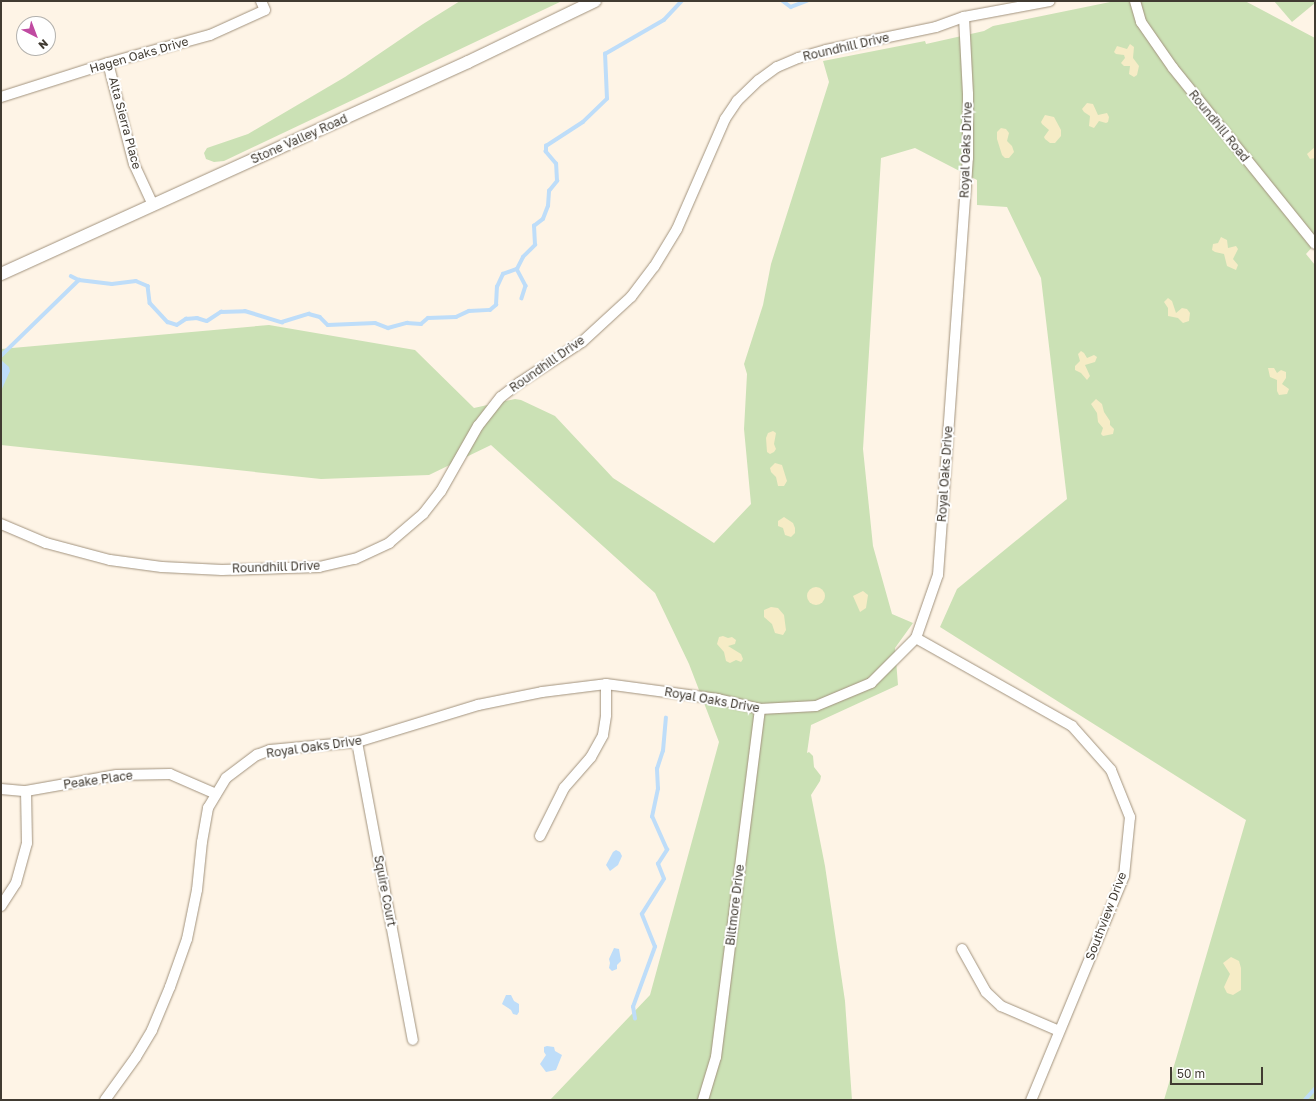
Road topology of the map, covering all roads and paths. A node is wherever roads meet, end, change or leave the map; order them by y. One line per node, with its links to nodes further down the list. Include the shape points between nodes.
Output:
1 (261, 1): 6 (street, Hagen Oaks Drive, via 266,10 210,35)
2 (595, 1): 8 (street, Stone Valley Road)
3 (1050, 1): 5 (street, Roundhill Drive)
4 (1135, 1): 9 (street, Roundhill Road, via 1141,22 1173,68)
5 (964, 17): 11 (street, Roundhill Drive, via 936,27 798,58 777,67 759,80 737,101 725,119 677,229 654,267 631,297 582,342 519,382 501,397 478,426 441,491 423,514 389,543 355,559 319,567 222,570 162,567 110,560 46,543); 12 (street, Royal Oaks Drive, via 968,158 938,575)
6 (108, 63): 7 (street, Hagen Oaks Drive); 8 (street, Alta Sierra Place, via 134,164)
7 (1, 96)
8 (153, 205): 10 (street, Stone Valley Road)
9 (1315, 244)
10 (1, 274)
11 (1, 524)
12 (916, 638): 14 (street, Royal Oaks Drive, via 871,683 816,706); 22 (street, Southview Drive, via 1072,726 1111,770 1130,817 1124,876)
13 (606, 684): 14 (street, Royal Oaks Drive, via 718,699); 15 (street, Royal Oaks Drive, via 542,692 478,705); 19 (street, via 604,735 591,757 564,788)
14 (760, 709): 25 (street, Biltmore Drive, via 716,1057)
15 (357, 742): 18 (street, Royal Oaks Drive, via 270,750 257,755 226,778); 23 (street, Squire Court)
16 (1, 789): 17 (street, Peake Place)
17 (26, 791): 18 (street, Peake Place, via 117,775 170,774); 20 (street, via 27,843 16,883)
18 (216, 794): 24 (street, Royal Oaks Drive, via 207,815 197,890 187,939 170,987 152,1030)
19 (540, 836)
20 (1, 906)
21 (962, 949): 22 (street, via 986,992 1001,1006)
22 (1059, 1031): 26 (street, Southview Drive)
23 (413, 1040)
24 (106, 1100)
25 (703, 1100)
26 (1031, 1100)

